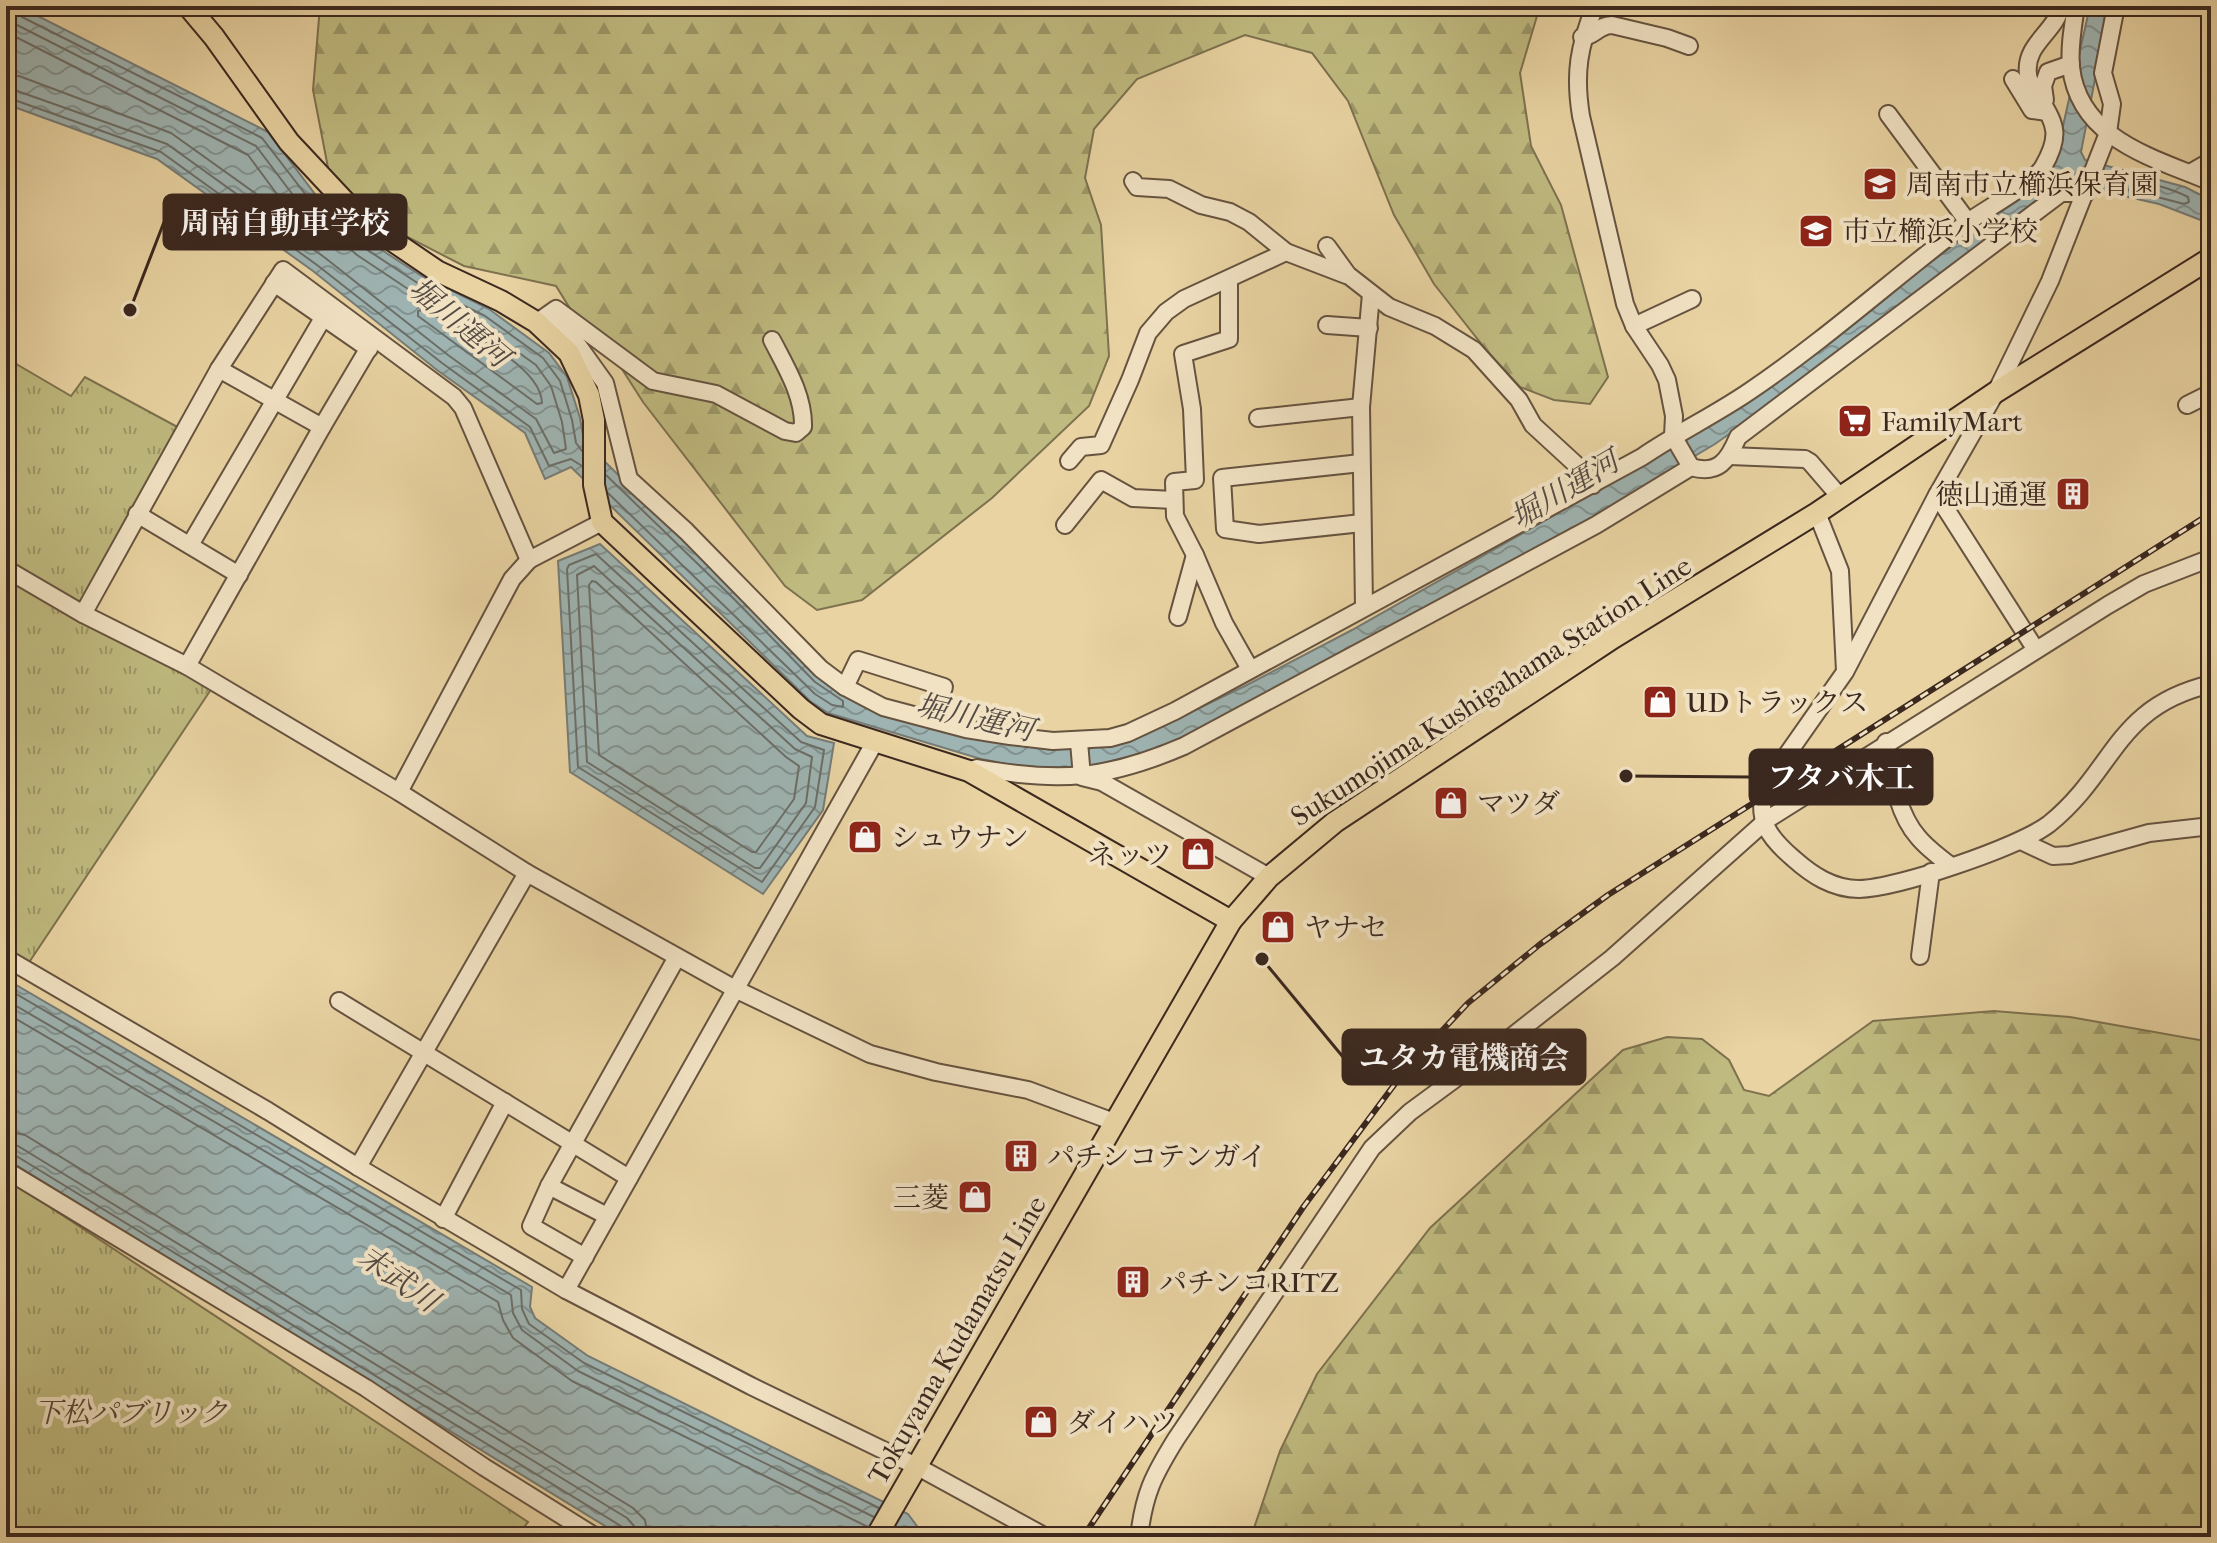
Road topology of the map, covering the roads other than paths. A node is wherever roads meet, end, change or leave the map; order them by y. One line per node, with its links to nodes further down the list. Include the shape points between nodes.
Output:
1 (188, 6): 27 (main road, via 289,142 362,220 437,271)
2 (1595, 6): 6 (street)
3 (2061, 6): 10 (street, via 2055,25 2040,37 2027,70)
4 (2076, 6): 8 (street)
5 (2116, 6): 12 (street, via 2103,73 2112,104)
6 (1582, 37): 7 (street, via 1612,25); 29 (street, via 1577,89)
7 (1689, 46)
8 (2072, 69): 10 (street, via 2048,72 2043,79); 12 (street, via 2091,115)
9 (2013, 79): 10 (street, via 2032,110)
10 (2047, 112): 18 (street, via 2056,132 2042,169)
11 (1888, 114): 18 (street)
12 (2108, 133): 14 (street); 17 (street)
13 (2211, 161): 14 (street)
14 (2190, 173): 16 (street)
15 (1133, 181): 20 (street, via 1137,187 1169,189 1230,212)
16 (2211, 182)
17 (2086, 193): 34 (street); 42 (street, via 2061,193 1991,244 1738,437)
18 (1968, 222): 41 (street, via 1750,392)
19 (1327, 246): 22 (street)
20 (1286, 252): 22 (street); 23 (street)
21 (2211, 258): 34 (main road, Sukumojima Kushigahama Station Line)
22 (1348, 275): 24 (street)
23 (1229, 279): 43 (street, via 1166,312 1148,333 1101,445 1081,447); 49 (street, via 1229,339 1183,354 1195,480 1174,482)
24 (1371, 294): 30 (street); 46 (street, via 1474,350 1519,400 1533,425)
25 (1692, 299): 29 (street)
26 (327, 312): 32 (street); 33 (street, via 283,270); 36 (street)
27 (541, 320): 31 (street, via 556,309 653,381 716,394 796,433 803,427 797,391); 52 (main road, via 569,353 589,395); 69 (street, via 567,330 605,383 629,479)
28 (1327, 325): 30 (street)
29 (1634, 326): 41 (street, via 1667,380)
30 (1369, 328): 38 (street)
31 (772, 340)
32 (372, 344): 40 (street); 58 (street, via 463,408)
33 (219, 369): 36 (street); 51 (street)
34 (1996, 392): 47 (street); 48 (main road, Sukumojima Kushigahama Station Line)
35 (2211, 393): 37 (street)
36 (274, 400): 40 (street); 55 (street)
37 (2187, 405)
38 (1361, 407): 39 (street); 44 (street)
39 (1258, 418)
40 (322, 427): 60 (street)
41 (1674, 439): 45 (street); 46 (street)
42 (1730, 456): 45 (street, via 1708,470); 48 (street, via 1805,459)
43 (1069, 461)
44 (1361, 463): 53 (street); 53 (street, via 1222,478 1225,529 1259,534)
45 (1689, 464): 75 (street, via 1596,525 1184,746 1142,762)
46 (1593, 485): 61 (street)
47 (1937, 495): 64 (street); 67 (street)
48 (1841, 498): 50 (main road, Sukumojima Kushigahama Station Line)
49 (1174, 500): 54 (street, via 1133,498 1101,480); 56 (street, via 1175,516)
50 (1817, 513): 67 (street, via 1840,571); 83 (main road, Sukumojima Kushigahama Station Line, via 1613,638 1398,780 1335,822)
51 (137, 514): 55 (street); 62 (street)
52 (600, 516): 58 (street); 71 (main road, via 801,709 821,724)
53 (1362, 523): 61 (street)
54 (1065, 525)
55 (190, 545): 60 (street)
56 (1195, 555): 63 (street); 66 (street)
57 (2211, 558): 64 (street, via 2144,584)
58 (529, 560): 76 (street, via 512,579)
59 (6, 569): 62 (street)
60 (239, 575): 65 (street)
61 (1364, 606): 66 (street)
62 (83, 614): 65 (street)
63 (1178, 617)
64 (2036, 650): 72 (street)
65 (187, 666): 76 (street)
66 (1250, 669): 73 (street, via 1128,733)
67 (1845, 672): 77 (street, via 1765,786)
68 (2211, 684): 79 (street, via 2157,704 2116,742 2064,810)
69 (845, 687): 70 (street, via 883,707); 70 (street, via 858,660 944,687)
70 (933, 719): 73 (street, via 966,729)
71 (876, 740): 74 (main road); 88 (street)
72 (1886, 742): 77 (street); 80 (street, via 1910,825)
73 (1079, 744): 75 (street)
74 (969, 771): 75 (street, via 1042,777); 84 (main road)
75 (1082, 774): 83 (street)
76 (399, 792): 82 (street)
77 (1763, 823): 81 (street, via 1791,857 1837,886 1873,887); 106 (street, via 1612,958 1410,1112 1372,1148 1159,1466 1143,1504)
78 (2211, 826): 79 (street, via 2149,833 2070,855 2053,856)
79 (2021, 841): 80 (street)
80 (1951, 866): 81 (street)
81 (1931, 872): 85 (street)
82 (527, 873): 86 (street); 90 (street)
83 (1269, 877): 84 (main road, Sukumojima Kushigahama Station Line)
84 (1231, 921): 92 (main road, Tokuyama Kudamatsu Line)
85 (1920, 956)
86 (677, 957): 88 (street); 93 (street)
87 (6, 958): 94 (street)
88 (735, 989): 92 (street, via 870,1054 1028,1090); 96 (street)
89 (339, 1001): 90 (street)
90 (424, 1053): 91 (street); 94 (street)
91 (505, 1102): 93 (street); 99 (street)
92 (1114, 1122): 102 (main road, Tokuyama Kudamatsu Line)
93 (573, 1144): 96 (street); 97 (street)
94 (358, 1167): 99 (street)
95 (6, 1170): 103 (street, via 366,1388)
96 (629, 1178): 98 (street)
97 (549, 1186): 98 (street); 100 (street, via 531,1226)
98 (607, 1216): 100 (street)
99 (443, 1219): 101 (street)
100 (585, 1257): 101 (street)
101 (566, 1290): 102 (street)
102 (913, 1475): 104 (main road, Tokuyama Kudamatsu Line); 105 (street)
103 (596, 1537)
104 (876, 1537)
105 (1046, 1537)
106 (1139, 1537)

